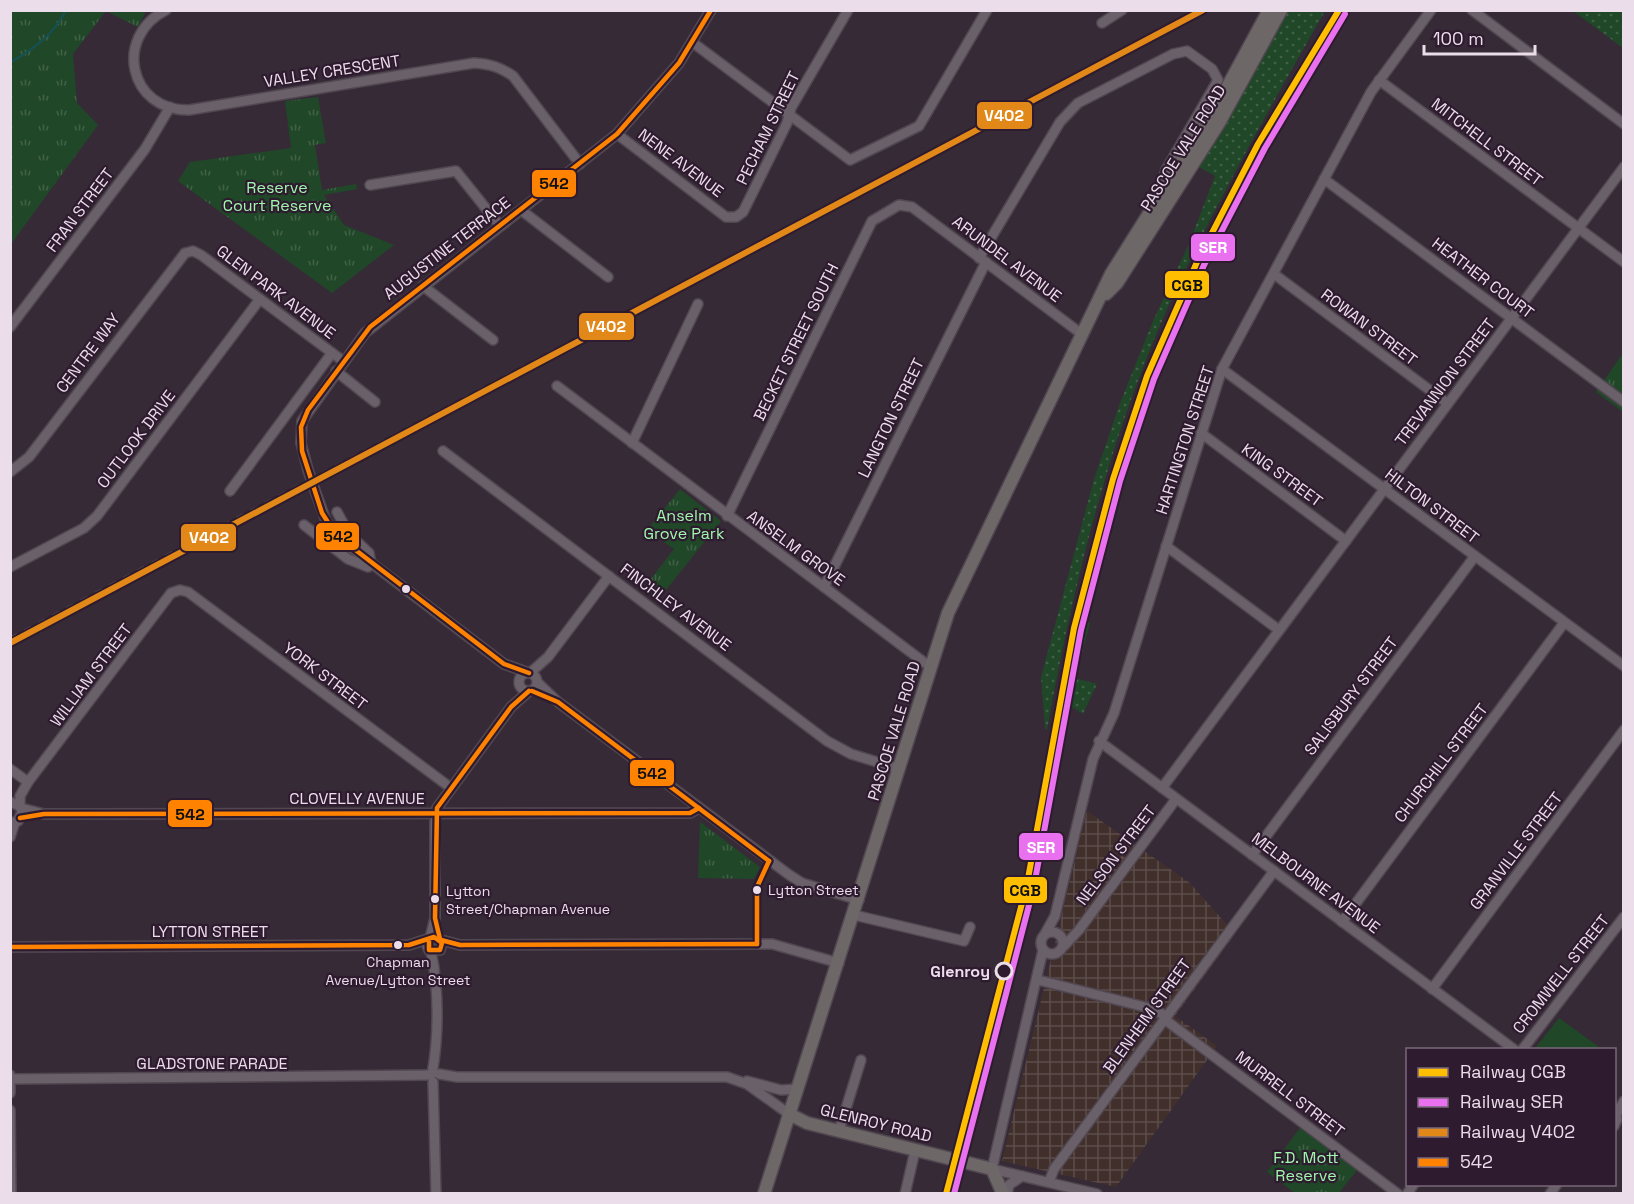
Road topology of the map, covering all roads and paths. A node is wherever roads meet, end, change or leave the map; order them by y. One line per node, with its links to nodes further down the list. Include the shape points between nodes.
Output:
1 (166, 10): 13 (street, via 143,28 133,60 134,71 145,91)
2 (711, 10): 11 (street, AUGUSTINE TERRACE)
3 (848, 10): 14 (street, PECHAM STREET)
4 (987, 10): 14 (street, via 919,126 850,160)
5 (1122, 10): 10 (street)
6 (1269, 10): 21 (main road, PASCOE VALE ROAD, via 1218,104)
7 (1281, 10): 33 (main road, PASCOE VALE ROAD, via 1219,123 1117,283)
8 (1431, 10): 12 (street, HARTINGTON STREET)
9 (1472, 10): 15 (street)
10 (1102, 22)
11 (692, 42): 14 (street); 16 (street, AUGUSTINE TERRACE, via 680,63)
12 (1379, 80): 19 (street, HARTINGTON STREET); 26 (street, MITCHELL STREET)
13 (170, 107): 17 (street, VALLEY CRESCENT, via 189,110 487,64 513,76); 37 (street, FRAN STREET, via 145,149)
14 (789, 116): 24 (street, PECHAM STREET, via 743,212 736,218)
15 (1623, 124)
16 (617, 134): 17 (street, AUGUSTINE TERRACE); 24 (street, NENE AVENUE)
17 (580, 164): 23 (street, AUGUSTINE TERRACE)
18 (1623, 167): 26 (street, TREVANNION STREET)
19 (1324, 179): 30 (street, HARTINGTON STREET); 36 (street, HEATHER COURT)
20 (370, 185): 25 (street, via 456,171)
21 (1157, 199): 28 (street, LANGTON STREET, via 1166,170 1216,84 1215,72 1187,51 1173,54 1078,103 1060,122); 33 (main road, PASCOE VALE ROAD, via 1111,274)
22 (912, 207): 28 (street, ARUNDEL AVENUE); 55 (street, BECKET STREET SOUTH, via 898,204 872,221)
23 (521, 210): 25 (street, AUGUSTINE TERRACE); 31 (street)
24 (726, 217)
25 (500, 226): 32 (street, AUGUSTINE TERRACE)
26 (1578, 228): 29 (street, MITCHELL STREET); 36 (street, TREVANNION STREET)
27 (189, 252): 34 (street, GLEN PARK AVENUE, via 201,255); 51 (street, CENTRE WAY, via 177,260 28,458)
28 (983, 260): 38 (street, ARUNDEL AVENUE); 63 (street, LANGTON STREET)
29 (1623, 262)
30 (1274, 274): 42 (street, HARTINGTON STREET); 47 (street, ROWAN STREET)
31 (608, 277)
32 (423, 286): 39 (street); 41 (street, AUGUSTINE TERRACE, via 370,327)
33 (1103, 297): 38 (main road, PASCOE VALE ROAD)
34 (260, 299): 40 (street, GLEN PARK AVENUE); 61 (street, OUTLOOK DRIVE, via 97,516 84,528)
35 (698, 304): 49 (street)
36 (1511, 318): 46 (street, HEATHER COURT); 47 (street, TREVANNION STREET)
37 (10, 327)
38 (1083, 335): 69 (main road, PASCOE VALE ROAD, via 957,591)
39 (493, 340)
40 (332, 353): 41 (street, GLEN PARK AVENUE); 53 (street)
41 (344, 361): 43 (street, AUGUSTINE TERRACE)
42 (1222, 369): 48 (street, HARTINGTON STREET); 52 (street, HILTON STREET)
43 (336, 372): 45 (street); 60 (street, AUGUSTINE TERRACE, bridge, via 302,421 301,443 318,502 336,535)
44 (557, 386): 49 (street, ANSELM GROVE)
45 (375, 402)
46 (1623, 402)
47 (1447, 404): 52 (street, TREVANNION STREET)
48 (1201, 434): 57 (street, KING STREET); 58 (street, HARTINGTON STREET)
49 (632, 443): 55 (street, ANSELM GROVE)
50 (442, 451): 62 (street, FINCHLEY AVENUE)
51 (10, 472)
52 (1384, 489): 57 (street, TREVANNION STREET); 59 (street, HILTON STREET)
53 (230, 491)
54 (337, 512): 60 (street, via 349,534 369,553)
55 (727, 516): 63 (street, ANSELM GROVE)
56 (304, 525): 60 (street, via 359,565)
57 (1346, 541): 66 (street, TREVANNION STREET)
58 (1166, 546): 66 (street); 76 (street, HARTINGTON STREET, via 1114,713)
59 (1474, 556): 65 (street, HILTON STREET); 89 (street, SALISBURY STREET)
60 (372, 564): 68 (street, AUGUSTINE TERRACE)
61 (10, 567)
62 (609, 576): 67 (street); 78 (street, FINCHLEY AVENUE, via 827,741 851,754)
63 (824, 587): 69 (street, ANSELM GROVE)
64 (180, 590): 79 (street, WILLIAM STREET, via 171,593); 80 (street, YORK STREET, via 188,592)
65 (1564, 622): 70 (street, HILTON STREET); 95 (street, CHURCHILL STREET)
66 (1279, 630): 81 (street, TREVANNION STREET)
67 (548, 657): 71 (street); 73 (street)
68 (504, 664): 71 (street); 72 (street)
69 (932, 665): 78 (main road, PASCOE VALE ROAD)
70 (1623, 666)
71 (529, 673): 72 (street, via 522,676); 73 (street, via 535,676)
72 (520, 683): 73 (street); 74 (street)
73 (534, 687): 74 (street); 82 (street)
74 (511, 707): 80 (street)
75 (1623, 730): 108 (street, GRANVILLE STREET)
76 (1100, 741): 81 (street, MELBOURNE AVENUE); 93 (street, HARTINGTON STREET)
77 (10, 768): 79 (street)
78 (900, 769): 91 (main road, PASCOE VALE ROAD)
79 (28, 782): 85 (street, WILLIAM STREET)
80 (451, 788): 87 (street)
81 (1162, 788): 83 (street, MELBOURNE AVENUE)
82 (684, 798): 84 (street); 86 (street)
83 (1176, 799): 89 (street, MELBOURNE AVENUE); 97 (street, NELSON STREET)
84 (699, 808): 86 (street, CLOVELLY AVENUE, via 690,813); 91 (street, via 794,879)
85 (15, 811): 87 (street, CLOVELLY AVENUE); 88 (street, WILLIAM STREET)
86 (670, 812): 87 (street, CLOVELLY AVENUE)
87 (436, 813): 100 (street)
88 (10, 837)
89 (1252, 855): 90 (street, MELBOURNE AVENUE)
90 (1274, 871): 95 (street, MELBOURNE AVENUE); 109 (street, BLENHEIM STREET)
91 (858, 900): 92 (main road, PASCOE VALE ROAD)
92 (854, 915): 96 (street, via 964,941); 105 (main road, PASCOE VALE ROAD)
93 (1055, 916): 98 (street, HARTINGTON STREET); 99 (street, HARTINGTON STREET)
94 (1623, 917): 111 (street, CROMWELL STREET)
95 (1342, 922): 108 (street, MELBOURNE AVENUE)
96 (970, 927)
97 (1080, 929): 99 (street, NELSON STREET); 101 (street, NELSON STREET)
98 (1045, 934): 99 (street); 103 (street)
99 (1059, 934): 101 (street)
100 (435, 945): 102 (street, LYTTON STREET); 105 (street, via 772,944); 114 (street)
101 (1064, 946): 104 (street)
102 (10, 947)
103 (1043, 950): 104 (street); 106 (street)
104 (1053, 955): 106 (street)
105 (839, 963): 116 (main road, PASCOE VALE ROAD)
106 (1041, 966): 107 (street)
107 (1038, 980): 109 (street, MURRELL STREET, via 1153,1009); 127 (street)
108 (1432, 988): 110 (street, MELBOURNE AVENUE)
109 (1165, 1017): 129 (street, BLENHEIM STREET, via 1054,1169); 137 (street, MURRELL STREET)
110 (1513, 1048)
111 (1524, 1048)
112 (861, 1060): 122 (street)
113 (11, 1077): 114 (street, GLADSTONE PARADE); 117 (street)
114 (435, 1078): 115 (street, GLADSTONE PARADE); 131 (street)
115 (738, 1079): 116 (street, GLADSTONE PARADE, via 781,1090); 120 (street)
116 (797, 1089): 120 (main road, PASCOE VALE ROAD)
117 (10, 1093)
118 (1623, 1099): 121 (street)
119 (10, 1110): 124 (street)
120 (789, 1114): 122 (main road, GLENROY ROAD); 132 (main road, PASCOE VALE ROAD)
121 (1616, 1119): 123 (street)
122 (839, 1131): 125 (main road, GLENROY ROAD)
123 (1623, 1133)
124 (11, 1139): 130 (street)
125 (915, 1151): 126 (main road, GLENROY ROAD); 133 (street)
126 (958, 1162): 127 (main road, GLENROY ROAD); 134 (street)
127 (992, 1169): 128 (street, GLENROY ROAD); 135 (main road)
128 (1022, 1176): 129 (street, GLENROY ROAD); 135 (street, via 1009,1185)
129 (1049, 1182): 136 (street, GLENROY ROAD)
130 (11, 1194)
131 (435, 1194)
132 (764, 1194)
133 (905, 1194)
134 (952, 1194)
135 (1005, 1194)
136 (1097, 1194)
137 (1398, 1194)

